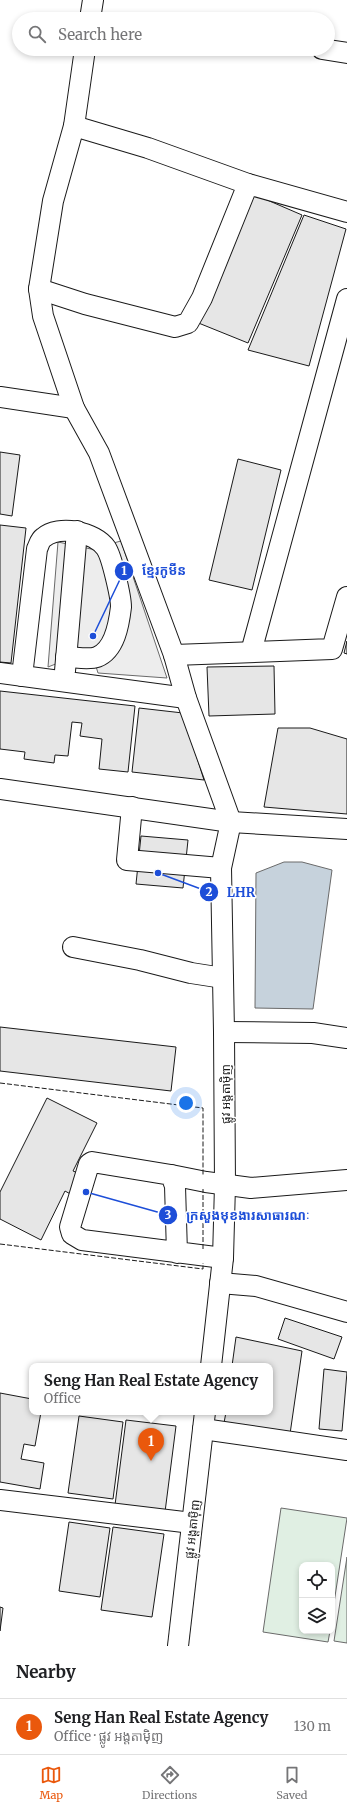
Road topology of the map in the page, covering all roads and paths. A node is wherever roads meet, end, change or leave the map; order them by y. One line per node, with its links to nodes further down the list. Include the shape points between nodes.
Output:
1 (93, 0): 2 (street)
2 (91, 12)
3 (335, 51): 4 (street)
4 (347, 53)
5 (84, 56): 6 (street)
6 (74, 126): 7 (street, via 148,148); 9 (street, via 53,201)
7 (248, 184): 8 (street); 9 (street, via 202,298 188,323 176,327 85,304)
8 (347, 212)
9 (39, 289): 12 (street, via 51,345)
10 (347, 299): 15 (street)
11 (0, 397): 12 (street)
12 (74, 408): 16 (street, via 99,452)
13 (77, 531): 17 (street); 17 (street, via 96,538 106,548 112,563 121,606 112,644 105,652 96,657); 19 (street, via 60,531 43,538 37,549)
14 (347, 597): 15 (street, via 332,649)
15 (251, 652): 16 (street)
16 (174, 655): 21 (street)
17 (66, 657): 20 (street)
18 (0, 673): 19 (street)
19 (22, 676): 20 (street)
20 (64, 681): 21 (street)
21 (186, 698): 24 (street)
22 (0, 789): 23 (street)
23 (132, 807): 24 (street); 26 (street, via 127,860)
24 (231, 822): 25 (street); 26 (street, ផ្លូវ អង្តតាម៉ិញ)
25 (347, 829)
26 (221, 868): 28 (street, ផ្លូវ អង្តតាម៉ិញ)
27 (73, 947): 28 (street)
28 (223, 978): 29 (street, ផ្លូវ អង្តតាម៉ិញ)
29 (224, 1032): 30 (street); 33 (street, ផ្លូវ អង្តតាម៉ិញ)
30 (346, 1034)
31 (171, 1175): 33 (street); 34 (street, via 175,1186); 34 (street, via 92,1162 89,1164 70,1227 72,1234 82,1240)
32 (347, 1180): 33 (street, via 251,1188)
33 (225, 1185): 35 (street, ផ្លូវ អង្តតាម៉ិញ)
34 (177, 1253): 35 (street)
35 (223, 1258): 36 (street, ផ្លូវ អង្តតាម៉ិញ)
36 (220, 1283): 37 (street, via 256,1286); 38 (street, ផ្លូវ អង្តតាម៉ិញ)
37 (347, 1312)
38 (211, 1363)
39 (204, 1420): 40 (street); 42 (street, ផ្លូវ អង្តតាម៉ិញ)
40 (347, 1450)
41 (0, 1500): 42 (street)
42 (192, 1523): 43 (street, ផ្លូវ អង្តតាម៉ិញ)
43 (178, 1646)

